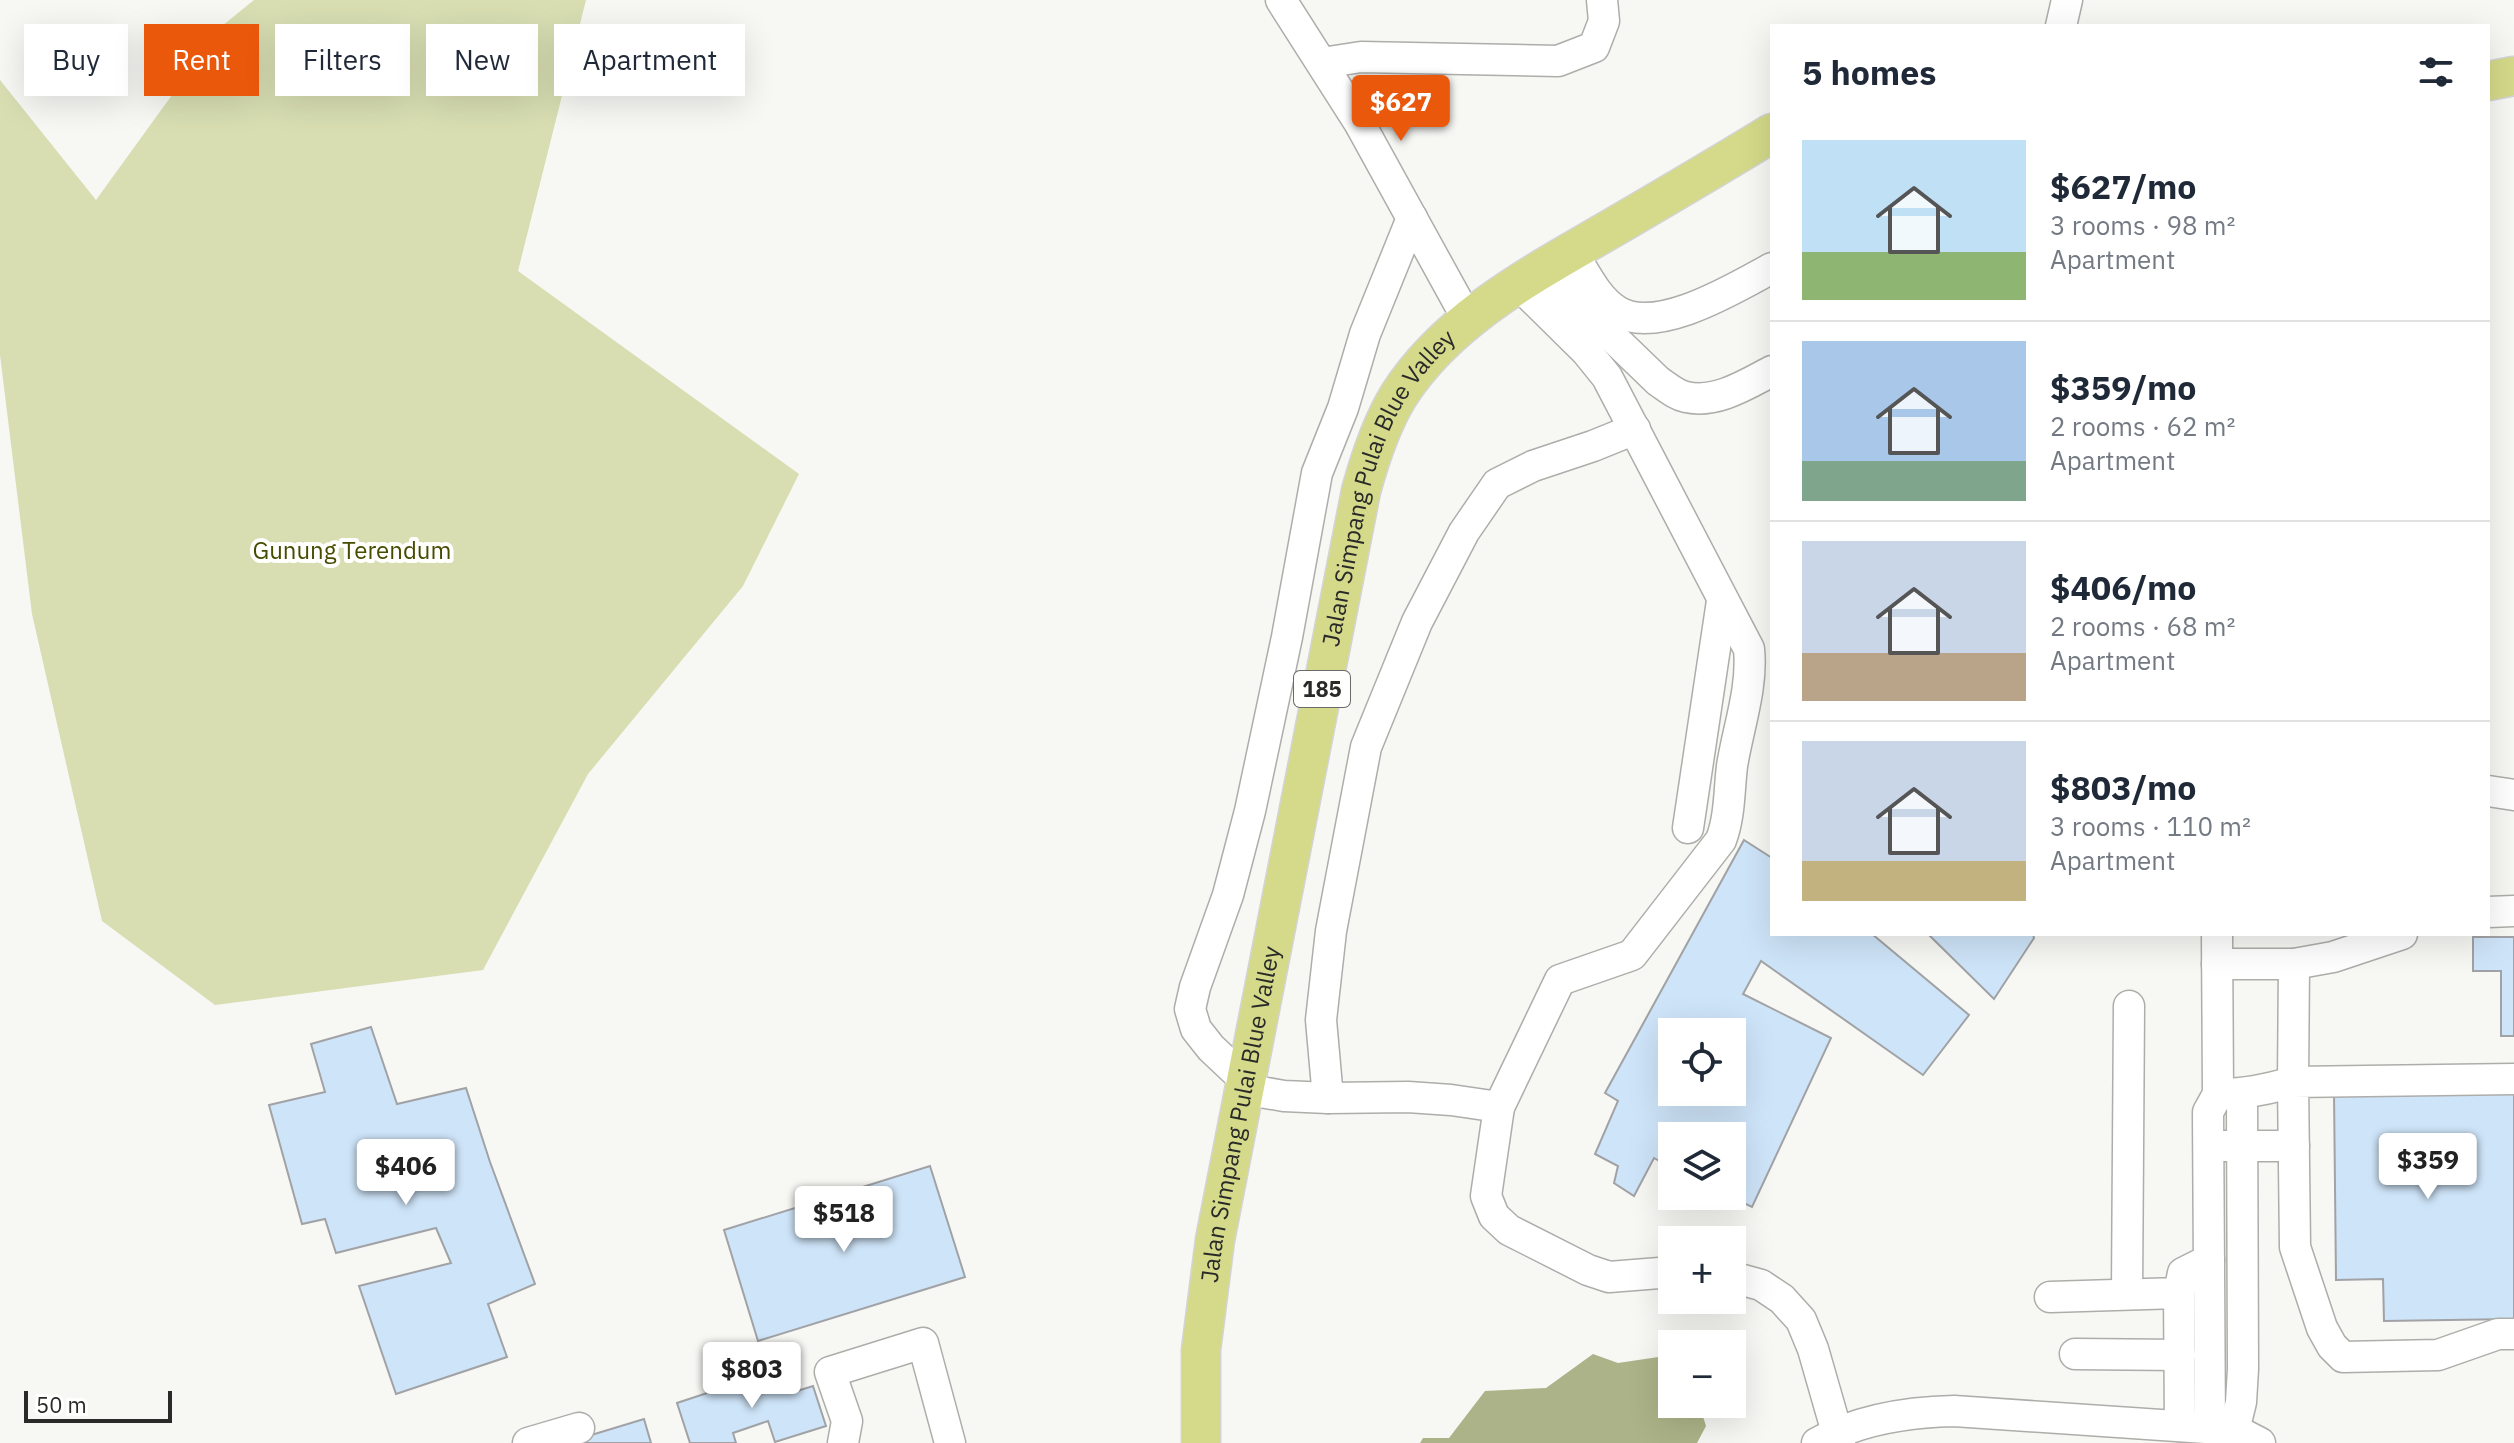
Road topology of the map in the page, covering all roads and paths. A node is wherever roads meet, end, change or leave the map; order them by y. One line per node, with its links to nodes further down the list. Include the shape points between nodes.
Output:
1 (1281, 0): 5 (street)
2 (1602, 0): 5 (street, via 1604,21 1594,47 1558,61 1361,57)
3 (2067, 0): 4 (street)
4 (2061, 24)
5 (1322, 63): 9 (street)
6 (2514, 76): 7 (main road)
7 (2490, 81)
8 (1770, 134): 10 (main road, Jalan Simpang Pulai Blue Valley / 185)
9 (1412, 218): 13 (street); 15 (street, via 1365,334)
10 (1544, 269): 12 (street); 12 (street); 13 (main road, Jalan Simpang Pulai Blue Valley / 185)
11 (1770, 269): 12 (street, via 1655,318 1618,312)
12 (1587, 316): 14 (street, via 1658,381 1686,397 1722,394); 16 (street, via 1607,377)
13 (1468, 320): 17 (main road, Jalan Simpang Pulai Blue Valley / 185, via 1399,394)
14 (1770, 372)
15 (1337, 424): 17 (street); 31 (street, via 1317,473 1250,811 1190,1009 1196,1029)
16 (1635, 429): 18 (street); 33 (street, via 1497,484 1464,532 1417,622 1366,747 1331,931 1321,1020)
17 (1377, 441): 31 (main road, Jalan Simpang Pulai Blue Valley / 185, via 1361,491)
18 (1722, 601): 21 (street); 34 (street, via 1749,649 1751,666 1721,840 1632,955 1560,980)
19 (2490, 791): 20 (street)
20 (2514, 795)
21 (1688, 828)
22 (2514, 911): 23 (street)
23 (2490, 912)
24 (2217, 936): 26 (street)
25 (2396, 936): 27 (street)
26 (2217, 964): 27 (street); 32 (street)
27 (2294, 964): 30 (street)
28 (2129, 1006): 41 (street)
29 (2514, 1079): 30 (street)
30 (2293, 1082): 32 (street); 37 (street)
31 (1244, 1085): 33 (street, via 1284,1096); 53 (main road, Jalan Simpang Pulai Blue Valley / 185, via 1205,1303)
32 (2230, 1094): 35 (street, via 2208,1112); 36 (street)
33 (1328, 1098): 34 (street, via 1408,1097)
34 (1499, 1107): 39 (street, via 1486,1196 1494,1216 1509,1230 1588,1270 1609,1277)
35 (2208, 1146): 36 (street); 38 (street)
36 (2242, 1146): 37 (street); 48 (street, via 2241,1402)
37 (2294, 1146): 44 (street, via 2295,1247 2322,1328 2343,1357 2438,1355 2498,1334)
38 (2209, 1260): 42 (street, via 2183,1273); 48 (street)
39 (1658, 1273)
40 (1746, 1281): 49 (street, via 1782,1299 1801,1320)
41 (2127, 1293): 42 (street); 43 (street)
42 (2179, 1293): 46 (street)
43 (2050, 1297)
44 (2514, 1334)
45 (2075, 1354): 46 (street)
46 (2180, 1355): 48 (street)
47 (579, 1428): 50 (street)
48 (2223, 1434): 49 (street, via 1954,1411 1881,1419)
49 (1836, 1440)
50 (528, 1443)
51 (843, 1443): 52 (street, via 847,1421 830,1372 923,1343)
52 (950, 1443)
53 (1201, 1443)

